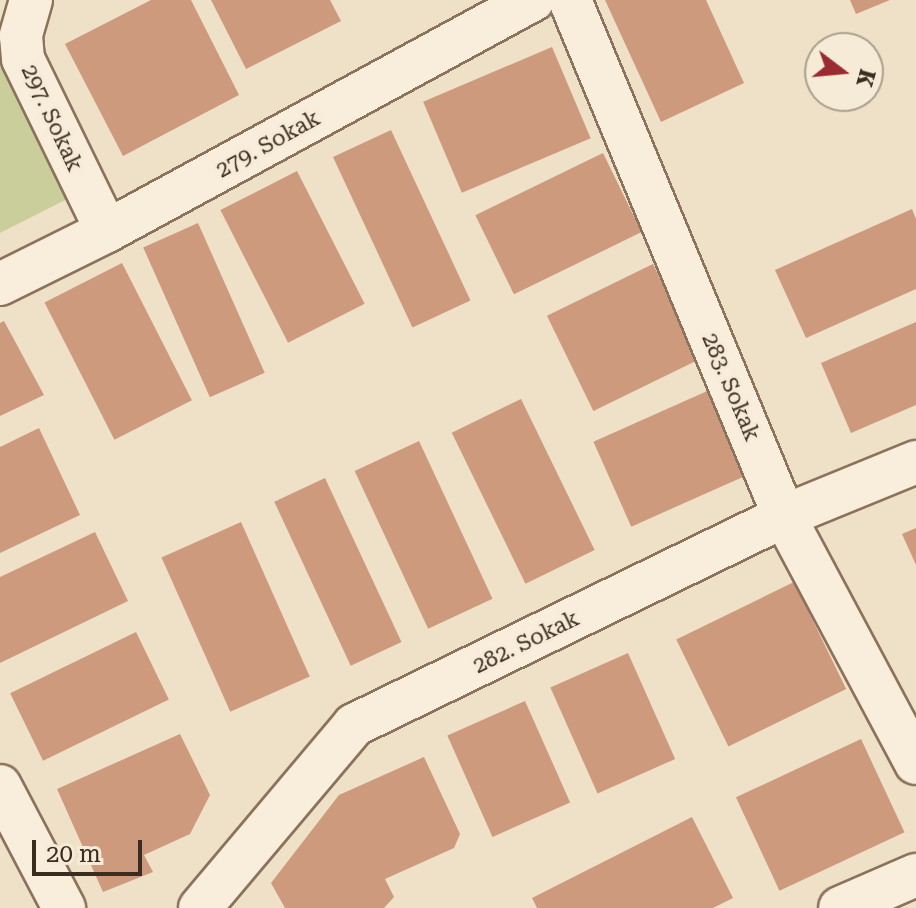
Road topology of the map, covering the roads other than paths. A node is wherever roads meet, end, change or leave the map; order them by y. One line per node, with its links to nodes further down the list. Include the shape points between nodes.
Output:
1 (31, 0): 4 (street, 297. Sokak, via 21,36 23,59)
2 (533, 0): 4 (street, 279. Sokak)
3 (570, 0): 7 (street, 283. Sokak)
4 (107, 231): 5 (street, 279. Sokak)
5 (0, 284)
6 (916, 462): 7 (street, 282. Sokak)
7 (784, 516): 8 (street, 283. Sokak); 12 (street, 282. Sokak, via 354,725)
8 (916, 763)
9 (0, 786): 11 (street)
10 (916, 875): 13 (street)
11 (64, 908)
12 (200, 908)
13 (840, 908)

